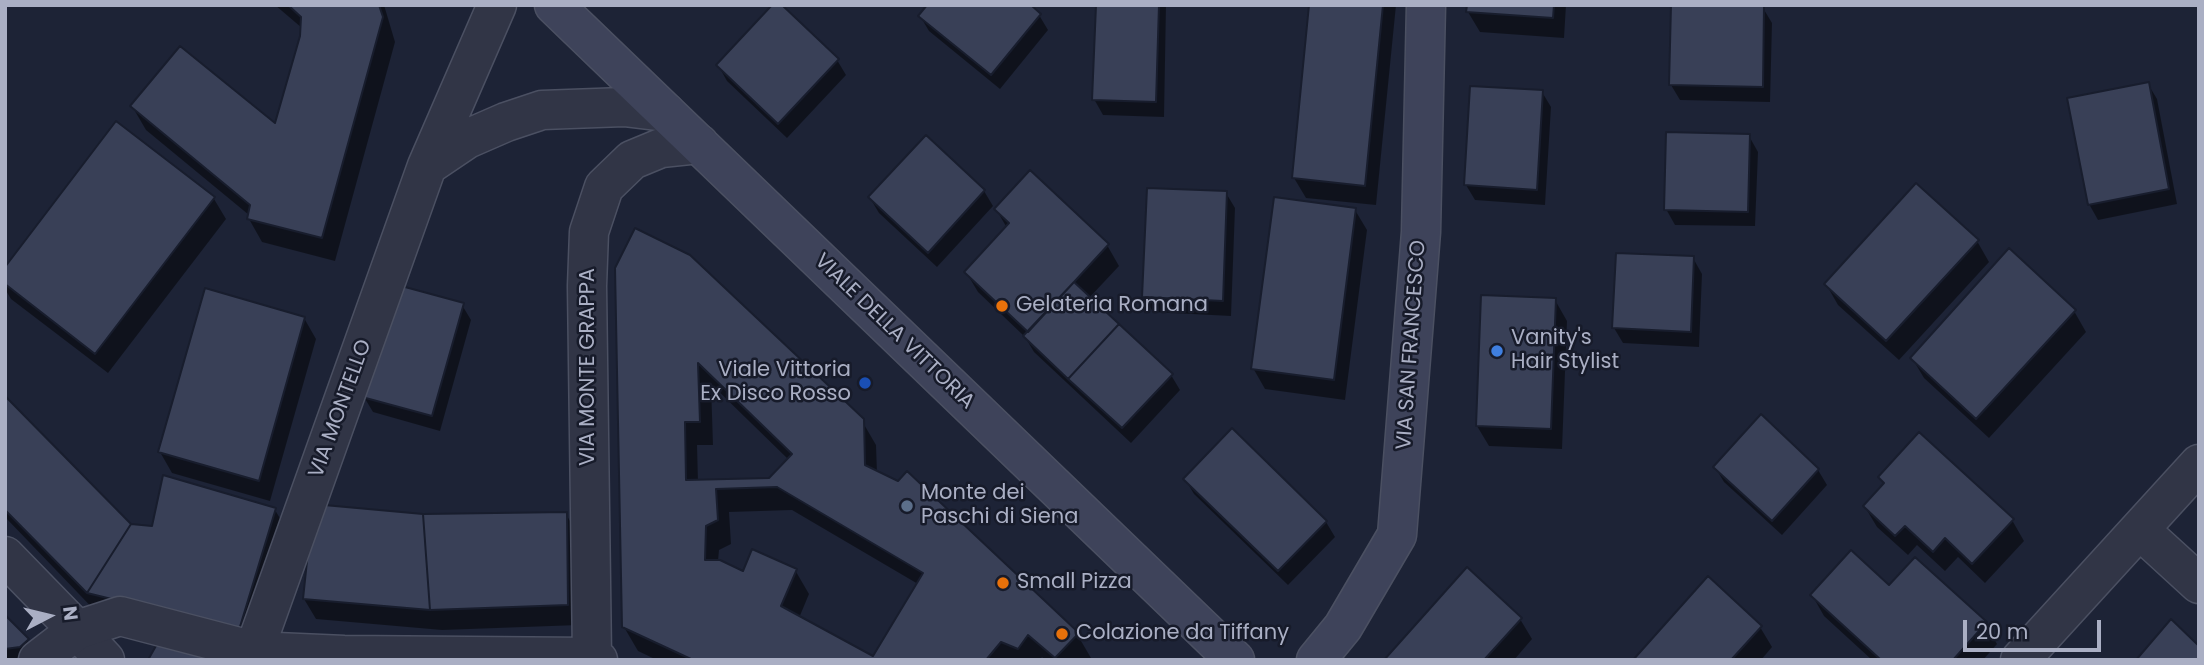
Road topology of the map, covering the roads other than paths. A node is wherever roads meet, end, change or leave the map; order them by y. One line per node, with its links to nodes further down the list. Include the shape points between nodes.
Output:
1 (497, 5): 6 (street, VIA MONTELLO)
2 (554, 5): 4 (main road, VIALE DELLA VITTORIA)
3 (1426, 5): 17 (main road, VIA SAN FRANCESCO, via 1421,232 1397,535 1343,627)
4 (665, 112): 5 (main road, VIALE DELLA VITTORIA); 6 (street, via 624,107 542,110 467,139)
5 (699, 144): 13 (street, VIA MONTE GRAPPA, via 661,148 632,160 604,187 589,232); 16 (main road, VIALE DELLA VITTORIA)
6 (427, 166): 12 (street, VIA MONTELLO)
7 (2199, 464): 8 (street)
8 (2140, 530): 10 (street); 18 (street)
9 (5, 556): 11 (street)
10 (2199, 584)
11 (77, 630): 12 (street, via 120,616); 14 (street); 15 (street)
12 (254, 651): 13 (street)
13 (595, 658)
14 (38, 660)
15 (105, 660)
16 (1235, 660)
17 (1316, 660)
18 (2020, 660)

